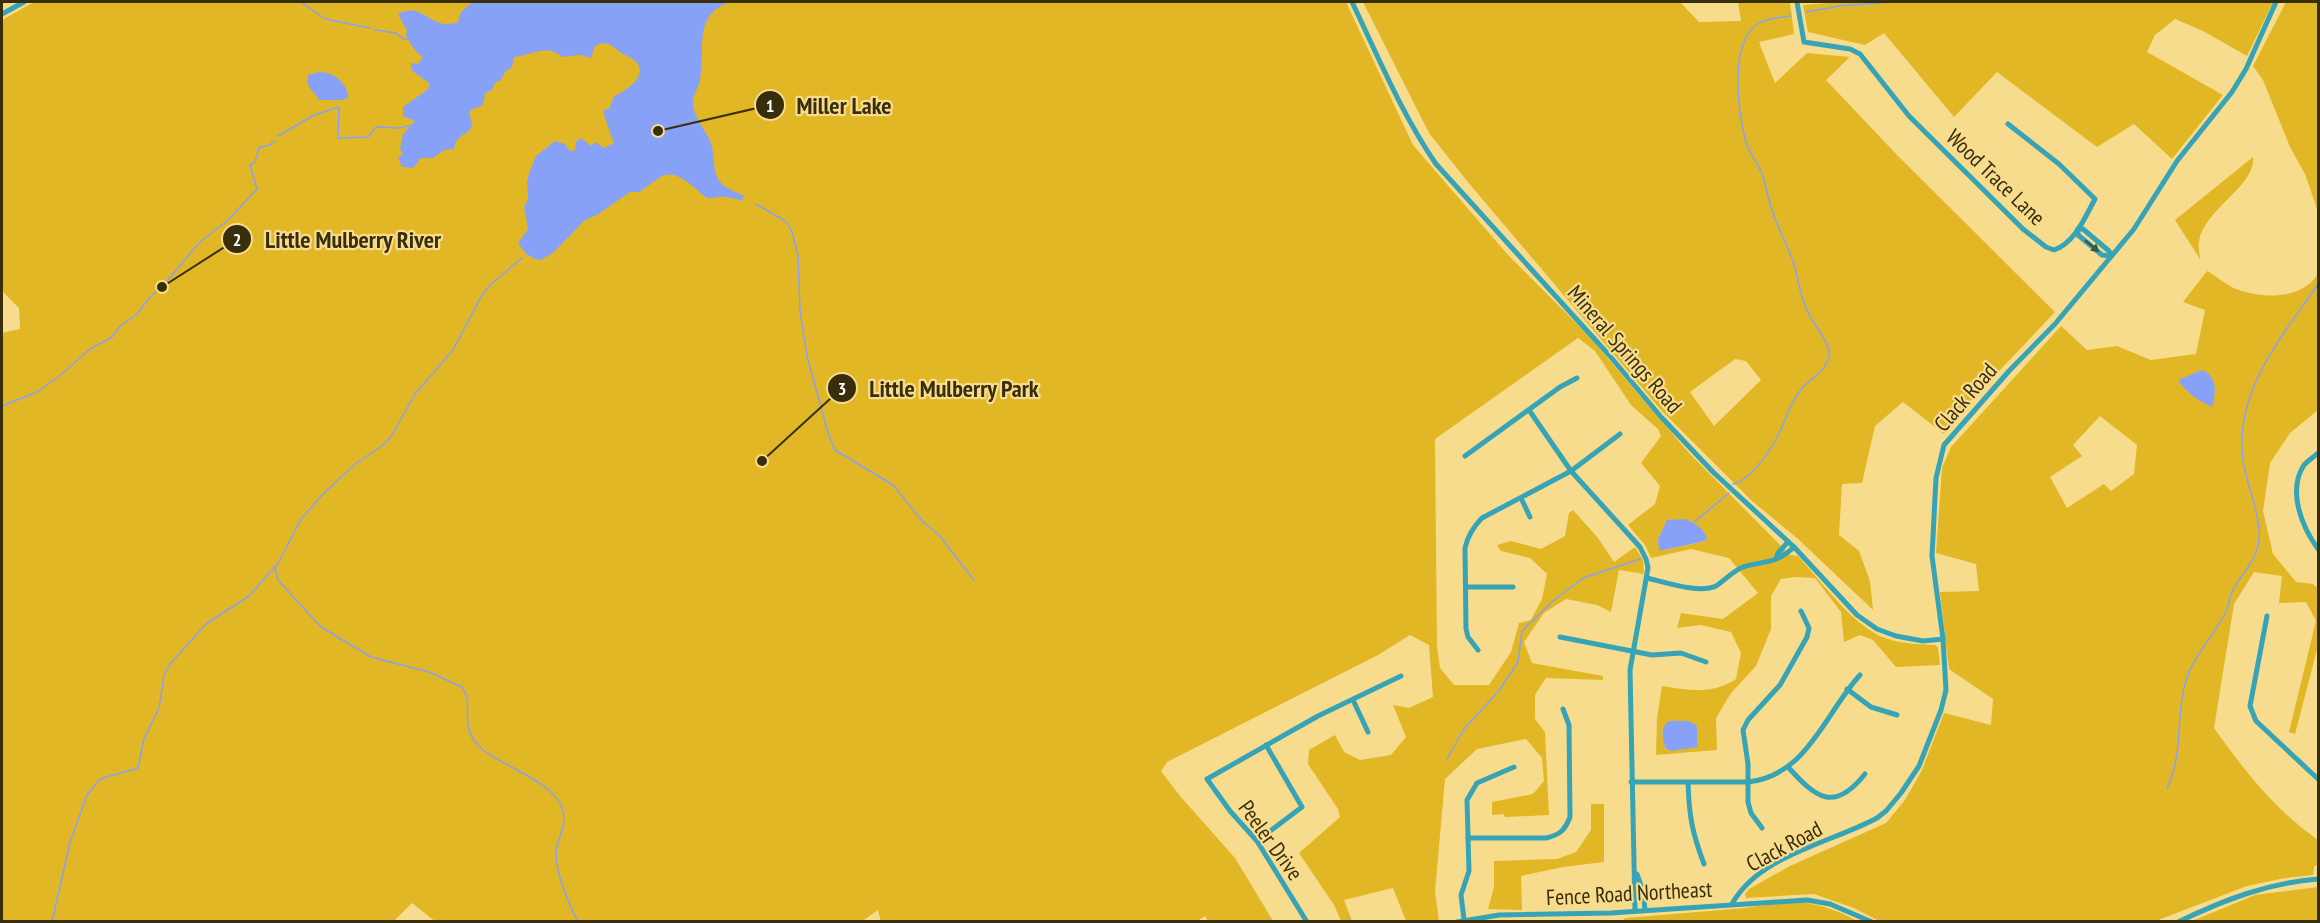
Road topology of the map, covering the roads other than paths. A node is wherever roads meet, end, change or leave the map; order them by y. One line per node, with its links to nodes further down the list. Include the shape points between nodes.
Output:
1 (24, 2): 5 (street)
2 (1352, 2): 17 (street, Mineral Springs Road, via 1419,140 1436,164 1670,426)
3 (1797, 2): 7 (street, Wood Trace Lane, via 1804,42 1860,54 1909,116 2023,229 2054,250 2061,248)
4 (2276, 2): 8 (street, Clack Road, via 2232,92 2177,161 2134,229)
5 (2, 14)
6 (2008, 124): 7 (street, Wood Trace Lane, via 2059,164 2095,199)
7 (2078, 229): 8 (street)
8 (2111, 256): 27 (street, Clack Road, via 2055,324 1944,445 1936,478 1932,556)
9 (1577, 378): 10 (street)
10 (1529, 410): 13 (street); 14 (street)
11 (1620, 434): 14 (street)
12 (2319, 453): 19 (street, via 2304,465 2297,482 2296,500)
13 (1465, 456)
14 (1570, 471): 15 (street); 21 (street, via 1640,547 1646,559)
15 (1521, 498): 16 (street); 22 (street, via 1482,518 1468,535)
16 (1530, 517)
17 (1788, 542): 18 (street, Mineral Springs Road); 20 (street)
18 (1794, 547): 20 (street, via 1783,558); 27 (street, Mineral Springs Road, via 1873,627 1903,638)
19 (2319, 549)
20 (1776, 559): 21 (street, via 1739,569 1712,587 1700,589)
21 (1647, 578): 29 (street)
22 (1466, 587): 23 (street); 28 (street, via 1466,629)
23 (1513, 587)
24 (1801, 611): 45 (street, via 1809,628 1807,637 1780,685 1743,730)
25 (2267, 616): 42 (street, via 2250,706 2256,721)
26 (1560, 637): 29 (street)
27 (1943, 639): 52 (street, Clack Road, via 1946,690 1941,710 1919,766 1901,793 1877,818 1806,848 1754,877)
28 (1478, 650)
29 (1633, 651): 30 (street, via 1652,655 1681,653); 43 (street)
30 (1706, 662)
31 (1860, 675): 33 (street)
32 (1401, 676): 34 (street)
33 (1847, 689): 36 (street, via 1871,707); 40 (street, via 1821,733)
34 (1353, 700): 37 (street); 38 (street)
35 (1563, 709): 47 (street, via 1569,724 1570,817 1564,830 1546,838)
36 (1897, 715)
37 (1368, 732)
38 (1266, 745): 48 (street, via 1302,807); 48 (street, Peeler Drive, via 1207,779)
39 (1514, 767): 47 (street, via 1477,783 1471,790 1467,800)
40 (1788, 767): 41 (street, via 1808,790 1832,797 1854,787); 45 (street, via 1765,781)
41 (1865, 774)
42 (2319, 779)
43 (1631, 782): 44 (street); 50 (street)
44 (1688, 782): 45 (street); 49 (street, via 1689,819)
45 (1748, 782): 46 (street, via 1748,802)
46 (1762, 828)
47 (1468, 838): 56 (street, via 1469,871 1461,895)
48 (1257, 841): 57 (street, Peeler Drive)
49 (1704, 864)
50 (1635, 870): 53 (street); 54 (street)
51 (2319, 879): 61 (street, via 2250,891)
52 (1732, 904): 53 (street, Fence Road Northeast); 60 (street, Fence Road Northeast, via 1807,900 1830,904)
53 (1645, 910): 54 (street, Fence Road Northeast)
54 (1635, 911): 55 (street, Fence Road Northeast)
55 (1611, 913): 56 (street, Fence Road Northeast); 59 (street)
56 (1464, 919): 58 (street, Fence Road Northeast)
57 (1307, 921)
58 (1457, 921)
59 (1614, 921)
60 (1872, 921)
61 (2178, 921)

